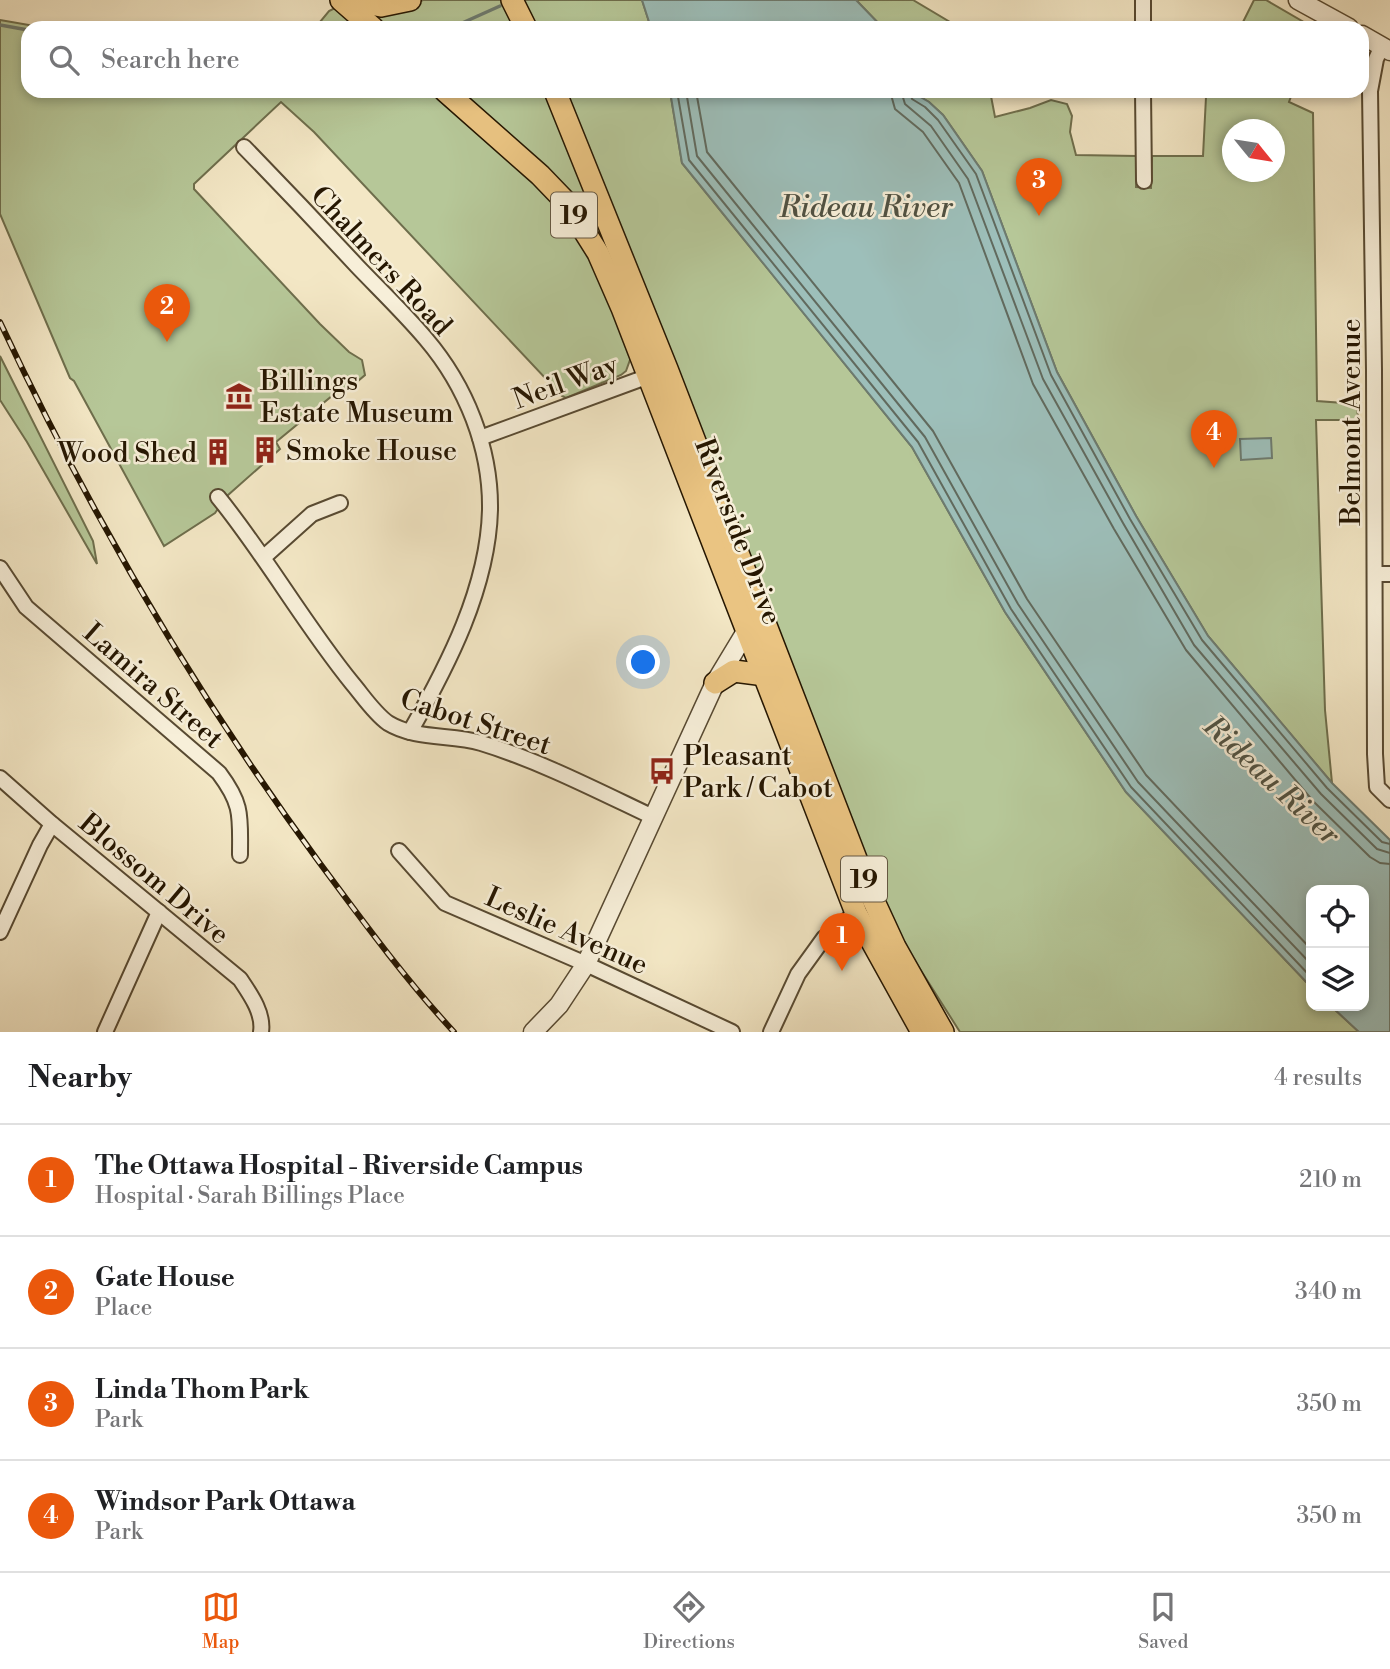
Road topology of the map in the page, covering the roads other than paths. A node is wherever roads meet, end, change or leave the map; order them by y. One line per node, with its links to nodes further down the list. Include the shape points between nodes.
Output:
1 (341, 0): 7 (main road)
2 (349, 0): 3 (main road, via 381,6)
3 (410, 0)
4 (512, 0): 8 (main road)
5 (1143, 0): 9 (street)
6 (1298, 0): 10 (street)
7 (365, 21)
8 (522, 21)
9 (1143, 21)
10 (1336, 21)
11 (1369, 39): 12 (street)
12 (1386, 49): 24 (street, Belmont Avenue, via 1376,59 1370,91)
13 (453, 98): 18 (main road, Riverside Drive / 19, via 566,202 598,253)
14 (558, 98): 18 (main road, Riverside Drive / 19)
15 (1143, 98): 17 (street)
16 (244, 147): 19 (street, Chalmers Road, via 427,340 462,392)
17 (1144, 181)
18 (657, 373): 19 (street, Neil Way); 25 (main road, Riverside Drive / 19)
19 (481, 438): 28 (street, Chalmers Road, via 489,482 487,542 470,611)
20 (218, 497): 22 (street, Cabot Street)
21 (340, 503): 22 (street, via 312,514)
22 (264, 557): 28 (street, Cabot Street, via 336,664 376,712)
23 (0, 568): 34 (street, Lamira Street, via 26,607 219,773 235,794 240,812)
24 (1383, 574): 30 (street, Belmont Avenue, via 1377,787)
25 (755, 626): 26 (main road, Riverside Drive / 19); 27 (street); 45 (main road, Riverside Drive / 19, via 865,883)
26 (765, 675): 27 (main road, via 740,670); 36 (main road, Riverside Drive / 19)
27 (715, 683): 31 (street)
28 (410, 732): 31 (street, Cabot Street, via 480,743)
29 (0, 778): 32 (street, Blossom Drive)
30 (1388, 798)
31 (653, 817): 38 (street)
32 (52, 824): 35 (street, Blossom Drive); 37 (street)
33 (399, 851): 38 (street, Leslie Avenue, via 445,903)
34 (240, 855)
35 (159, 912): 39 (street, Blossom Drive, via 240,979 254,1002); 40 (street)
36 (856, 913): 43 (street, via 824,938 799,974); 44 (main road, Riverside Drive / 19)
37 (0, 932)
38 (586, 964): 41 (street, via 572,989); 42 (street, Leslie Avenue)
39 (261, 1030)
40 (105, 1032)
41 (533, 1032)
42 (732, 1032)
43 (771, 1032)
44 (922, 1032)
45 (943, 1032)

